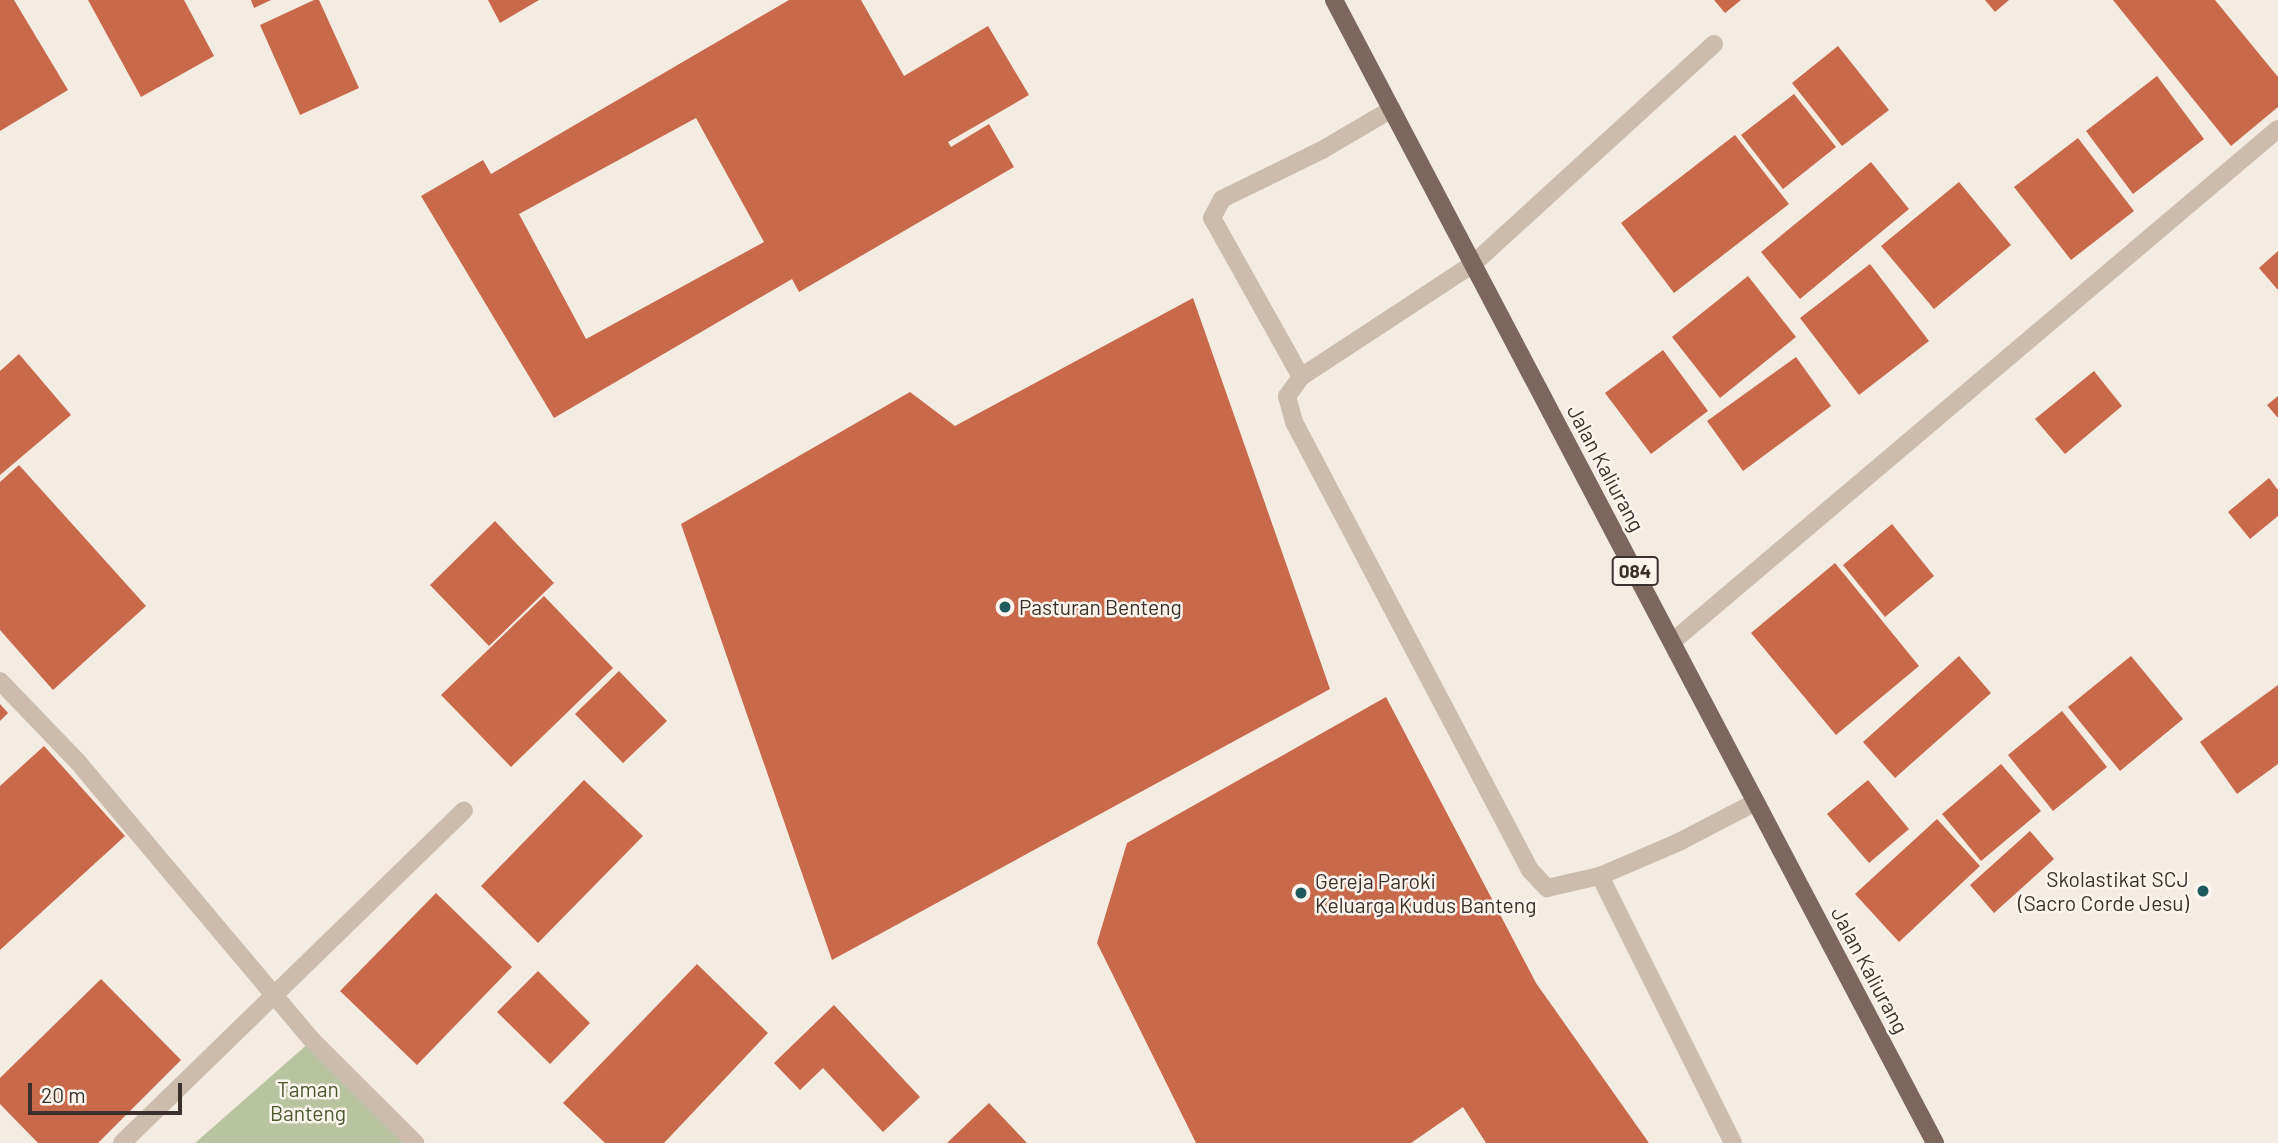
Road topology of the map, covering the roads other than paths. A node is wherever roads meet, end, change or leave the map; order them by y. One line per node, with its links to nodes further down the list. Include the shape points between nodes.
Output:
1 (1334, 0): 3 (main road, Jalan Kaliurang / 084)
2 (1714, 44): 5 (street)
3 (1392, 109): 5 (main road, Jalan Kaliurang / 084); 6 (street, via 1222,199 1212,218)
4 (2278, 128): 7 (street)
5 (1473, 264): 6 (street); 7 (main road, Jalan Kaliurang / 084)
6 (1301, 377): 11 (street, via 1287,396 1294,422 1530,870 1547,888)
7 (1672, 642): 9 (main road, Jalan Kaliurang / 084)
8 (0, 681): 12 (street, via 77,761)
9 (1756, 802): 11 (street); 16 (main road, Jalan Kaliurang / 084)
10 (464, 810): 12 (street)
11 (1600, 876): 15 (street)
12 (275, 996): 13 (street); 14 (street)
13 (122, 1143)
14 (415, 1143)
15 (1733, 1143)
16 (1935, 1143)

